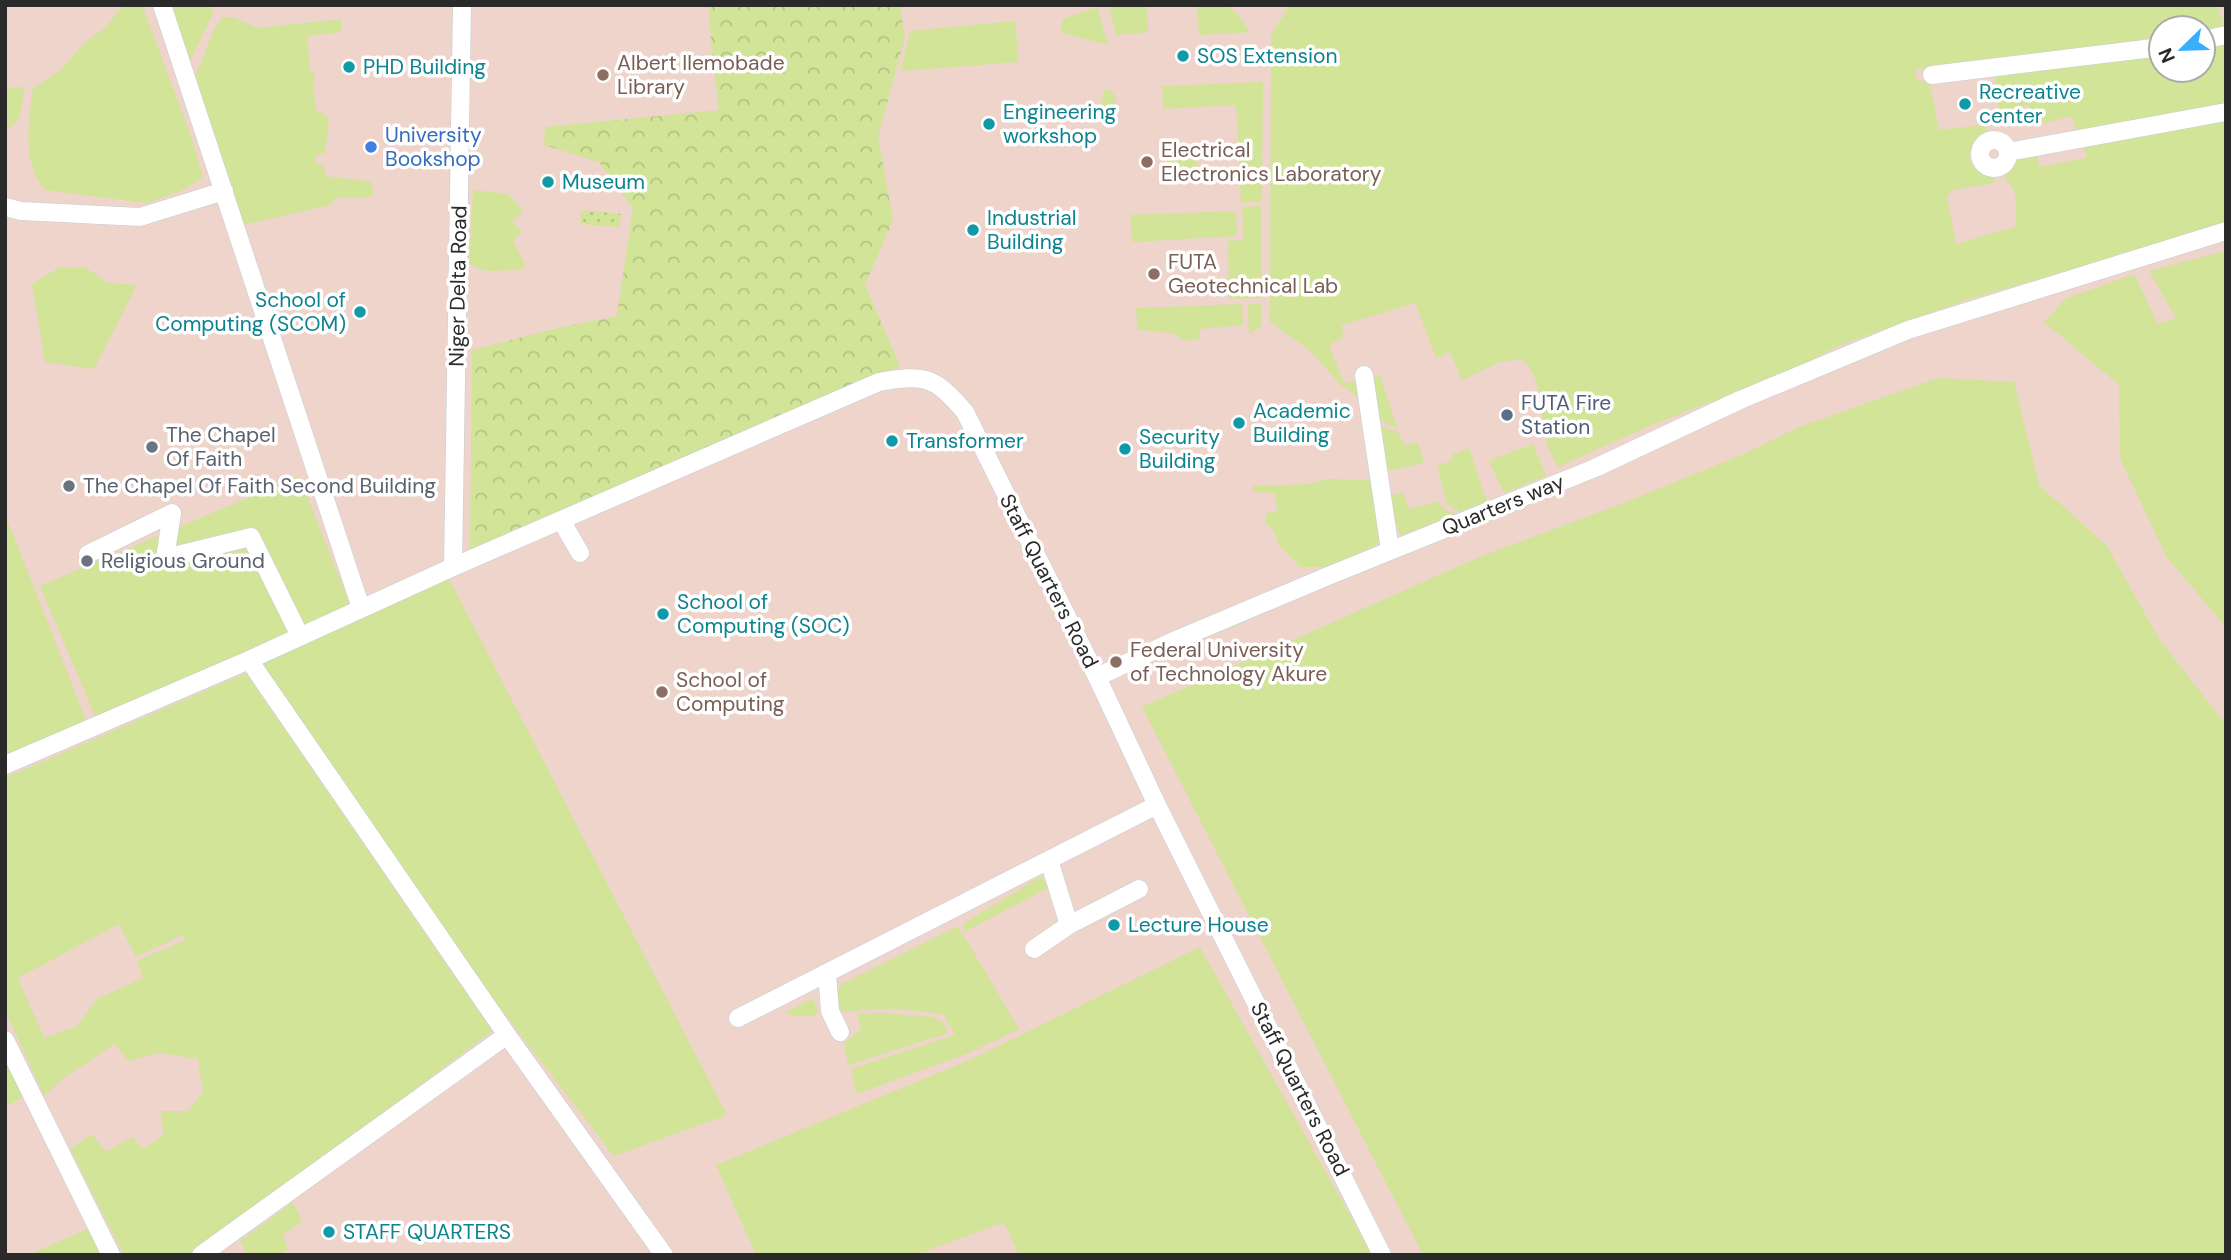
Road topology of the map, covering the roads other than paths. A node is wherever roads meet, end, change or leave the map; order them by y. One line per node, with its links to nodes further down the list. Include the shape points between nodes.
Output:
1 (162, 5): 7 (street)
2 (462, 5): 15 (street, Niger Delta Road)
3 (2147, 49): 4 (street)
4 (1932, 75)
5 (2226, 112): 6 (street)
6 (2008, 152): 6 (street, via 1997,176 1976,156 1985,142 1993,139)
7 (224, 191): 8 (street, via 139,217); 16 (street)
8 (5, 207)
9 (2226, 231): 12 (street, Quarters way, via 1908,330 1740,400 1594,468)
10 (1364, 375): 12 (street)
11 (561, 520): 13 (street); 15 (street, Staff Quarters Road); 19 (street, Staff Quarters Road, via 878,382 910,377 929,380 947,391 965,412)
12 (1390, 550): 19 (street, Quarters way)
13 (580, 553)
14 (88, 554): 17 (street, via 172,513 165,558 251,537)
15 (453, 567): 16 (street, Staff Quarters Road)
16 (360, 608): 17 (street, Staff Quarters Road)
17 (300, 636): 18 (street, Staff Quarters Road)
18 (249, 660): 20 (street, Staff Quarters Road); 29 (street)
19 (1097, 677): 21 (street, Staff Quarters Road)
20 (5, 765)
21 (1157, 804): 22 (street); 34 (street, Staff Quarters Road)
22 (1049, 860): 24 (street); 26 (street)
23 (1139, 889): 24 (street)
24 (1069, 925): 25 (street)
25 (1034, 949)
26 (827, 974): 27 (street); 28 (street, via 830,1011)
27 (738, 1018)
28 (840, 1032)
29 (507, 1035): 32 (street); 33 (street)
30 (5, 1040): 31 (street)
31 (111, 1255)
32 (201, 1255)
33 (664, 1255)
34 (1382, 1255)

